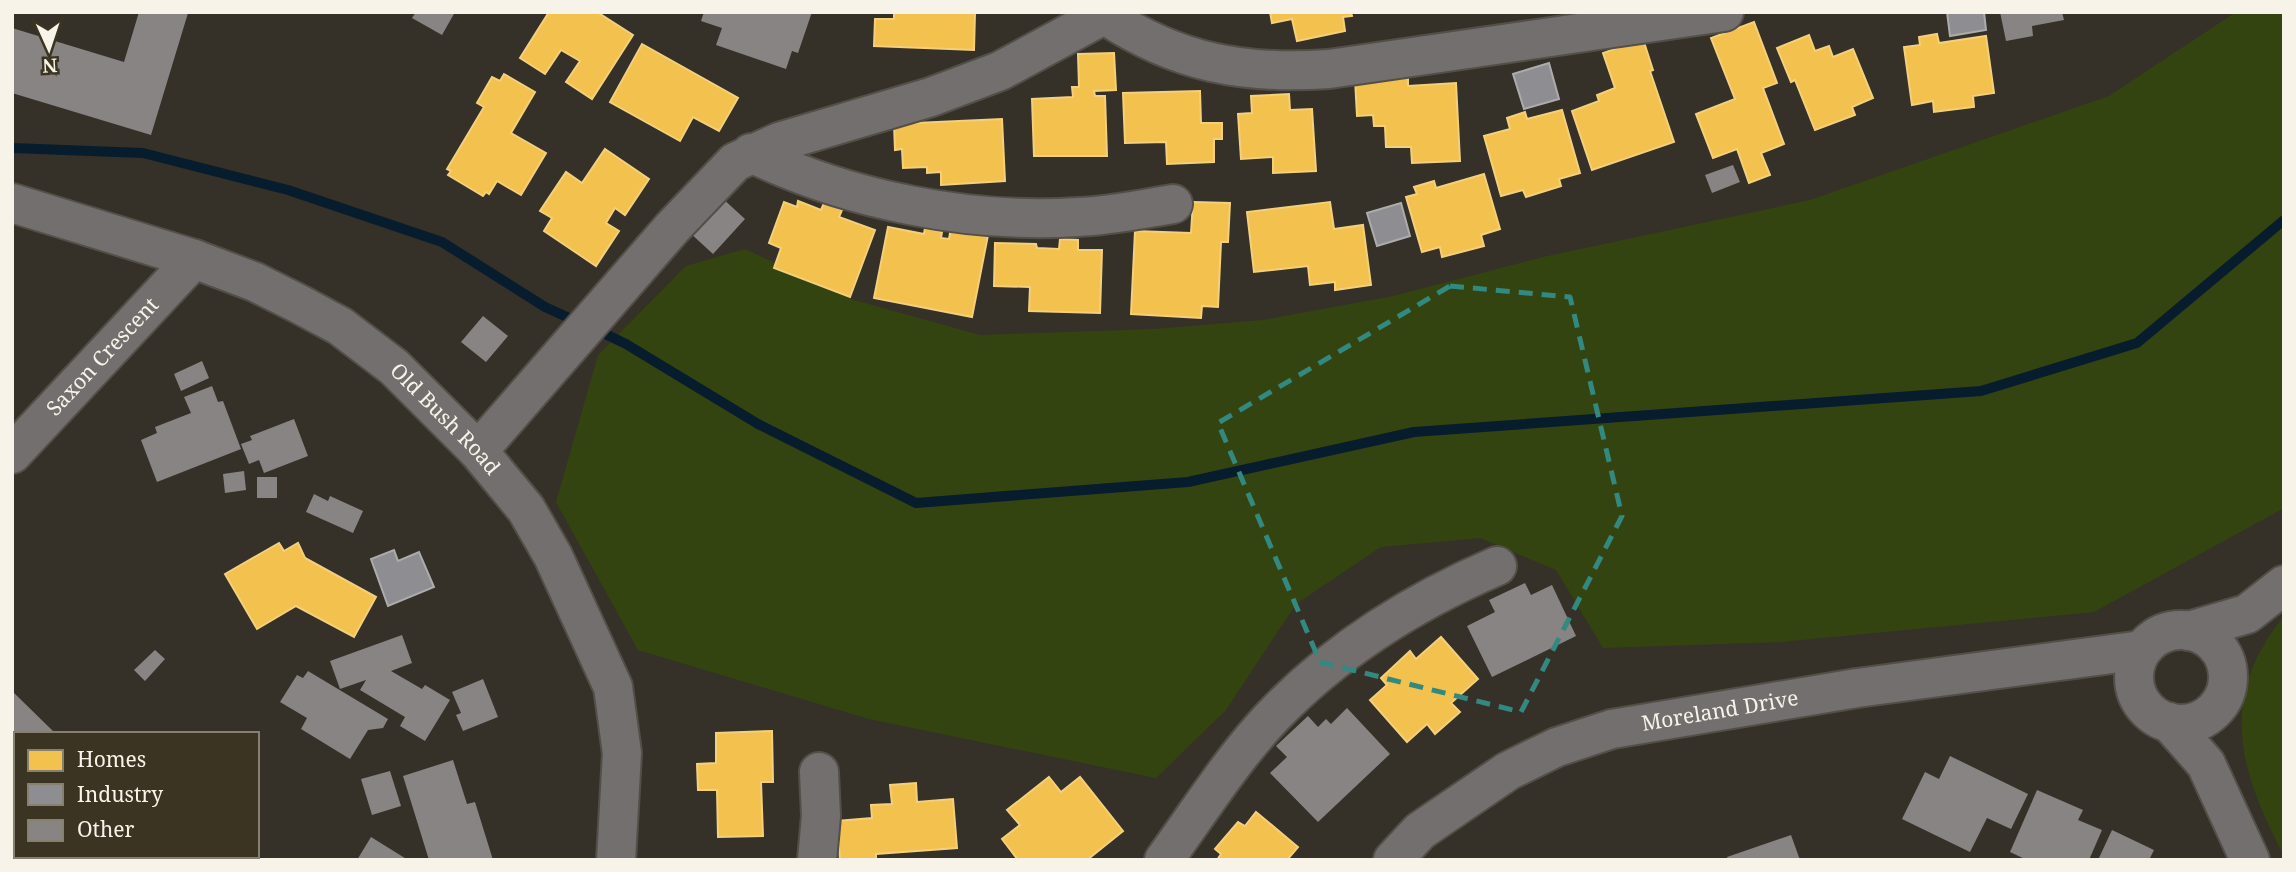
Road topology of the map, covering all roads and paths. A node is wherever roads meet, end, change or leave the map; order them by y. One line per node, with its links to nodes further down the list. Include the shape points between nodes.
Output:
1 (1724, 12): 2 (street, via 1284,72 1239,69 1197,59 1132,33)
2 (1107, 13): 3 (street, via 1000,71)
3 (751, 153): 5 (street, via 833,186 976,215 1080,218); 7 (street, via 735,162)
4 (12, 203): 6 (street, Old Bush Road)
5 (1173, 204)
6 (194, 259): 7 (street, Old Bush Road, via 255,282 340,326 394,368); 8 (street, Saxon Crescent)
7 (478, 451): 21 (street, Old Bush Road, via 526,509 554,556 613,687 622,753)
8 (12, 454)
9 (1497, 566): 23 (street, via 1425,597 1334,660 1301,689 1272,717)
10 (2284, 585): 11 (street)
11 (2246, 614): 12 (street); 15 (street)
12 (2189, 631): 13 (street, via 2163,633); 15 (street, via 2213,643)
13 (2142, 650): 14 (street, Moreland Drive); 16 (street, via 2135,669)
14 (2084, 660): 16 (street); 24 (street, Moreland Drive, via 2010,666 1612,729 1556,747 1507,771 1420,831)
15 (2227, 667): 17 (street, via 2226,692)
16 (2136, 690): 18 (street, via 2148,710)
17 (2211, 713): 18 (street, via 2191,722); 19 (street)
18 (2169, 722): 19 (street)
19 (2206, 764): 25 (street)
20 (819, 772): 22 (street)
21 (616, 860)
22 (817, 860)
23 (1164, 860)
24 (1393, 860)
25 (2250, 860)

